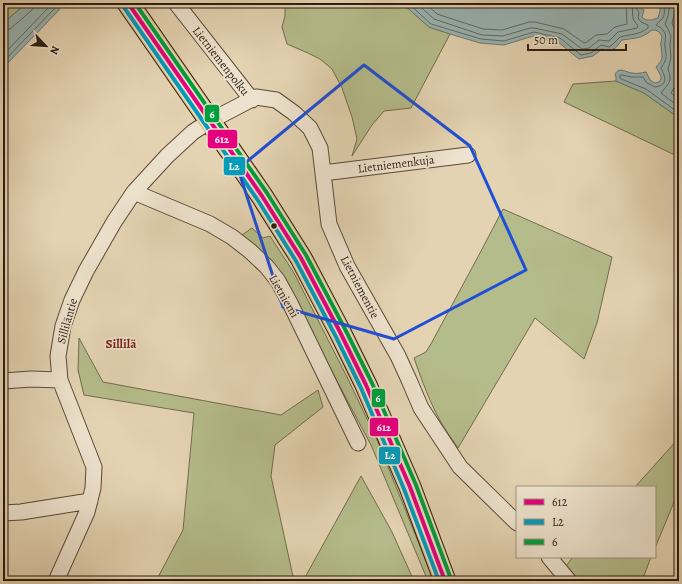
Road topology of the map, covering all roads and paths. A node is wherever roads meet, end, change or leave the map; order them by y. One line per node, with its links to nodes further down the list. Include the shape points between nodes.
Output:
1 (128, 3): 4 (highway)
2 (176, 3): 3 (street, Lietniemenpolku)
3 (252, 100): 4 (street, Lietniementie); 6 (street, Lietniementie, via 256,97 276,100 310,128 320,148)
4 (210, 121): 7 (street, Silliläntie, via 193,132 167,156); 16 (highway, via 262,196 300,258 340,332 410,487)
5 (468, 155): 6 (street, Lietniemenkuja)
6 (323, 172): 13 (street, Lietniementie, via 329,224 347,266 398,356 421,408 460,467)
7 (134, 192): 8 (street, Silliläntie, via 114,222 72,300 63,326 58,356); 10 (street, Lietniemi, via 210,224 244,246 267,267 290,303)
8 (60, 380): 9 (street); 11 (street, Silliläntie, via 94,467)
9 (3, 381)
10 (358, 443)
11 (90, 501): 12 (street); 15 (street, Silliläntie)
12 (3, 513)
13 (516, 521)
14 (550, 558): 17 (street)
15 (56, 581)
16 (446, 581)
17 (569, 581)

